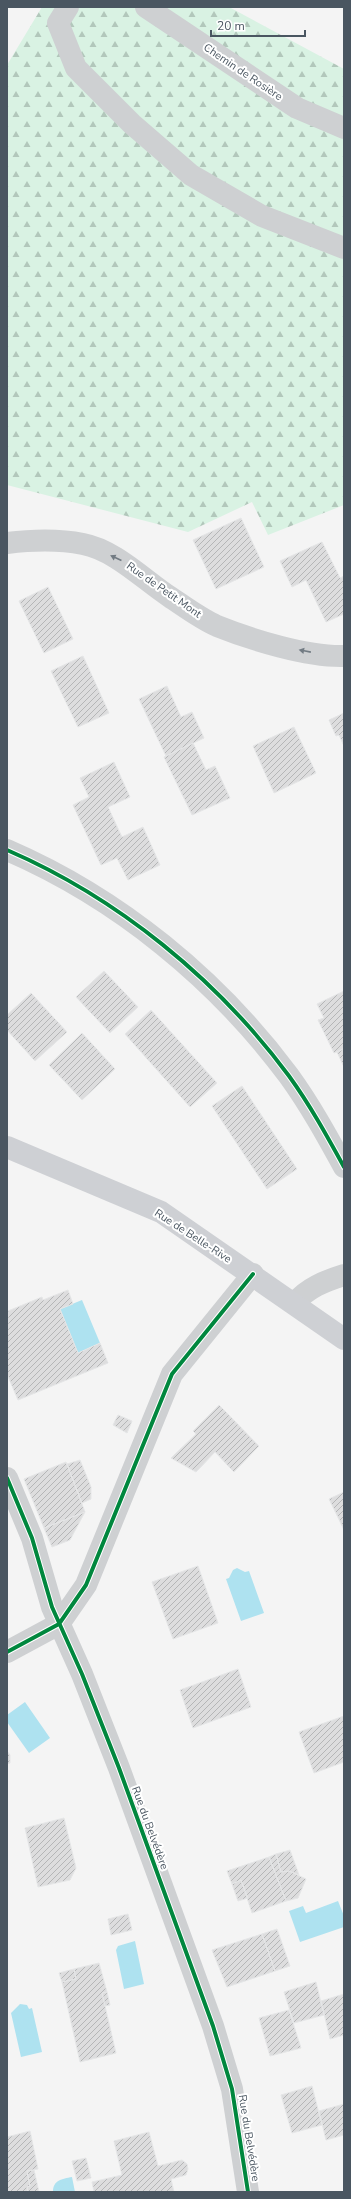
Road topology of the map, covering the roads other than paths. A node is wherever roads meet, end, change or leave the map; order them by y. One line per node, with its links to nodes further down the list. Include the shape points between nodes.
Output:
1 (68, 7): 4 (street, via 58,23 76,68 132,124 191,175 262,216)
2 (146, 7): 3 (street, Chemin de Rosière, via 297,108)
3 (344, 128)
4 (344, 248)
5 (7, 543): 6 (street, Rue de Petit Mont, one-way to 5, via 274,645 216,625 170,597 122,561 84,544 37,539)
6 (344, 656)
7 (7, 850): 9 (street, via 42,865 102,899 174,953 232,1009 289,1076)
8 (7, 1147): 10 (street, Rue de Belle-Rive, via 161,1212)
9 (344, 1167)
10 (253, 1274): 12 (street, Rue de Belle-Rive); 15 (street, via 172,1374 86,1585)
11 (344, 1275): 12 (street, via 303,1293)
12 (295, 1303): 13 (street, Rue de Belle-Rive)
13 (344, 1339)
14 (7, 1478): 15 (street, Rue du Belvédère, via 32,1538)
15 (59, 1624): 16 (street); 17 (street, Rue du Belvédère, via 119,1768 213,2026 232,2089)
16 (7, 1652)
17 (248, 2192)

